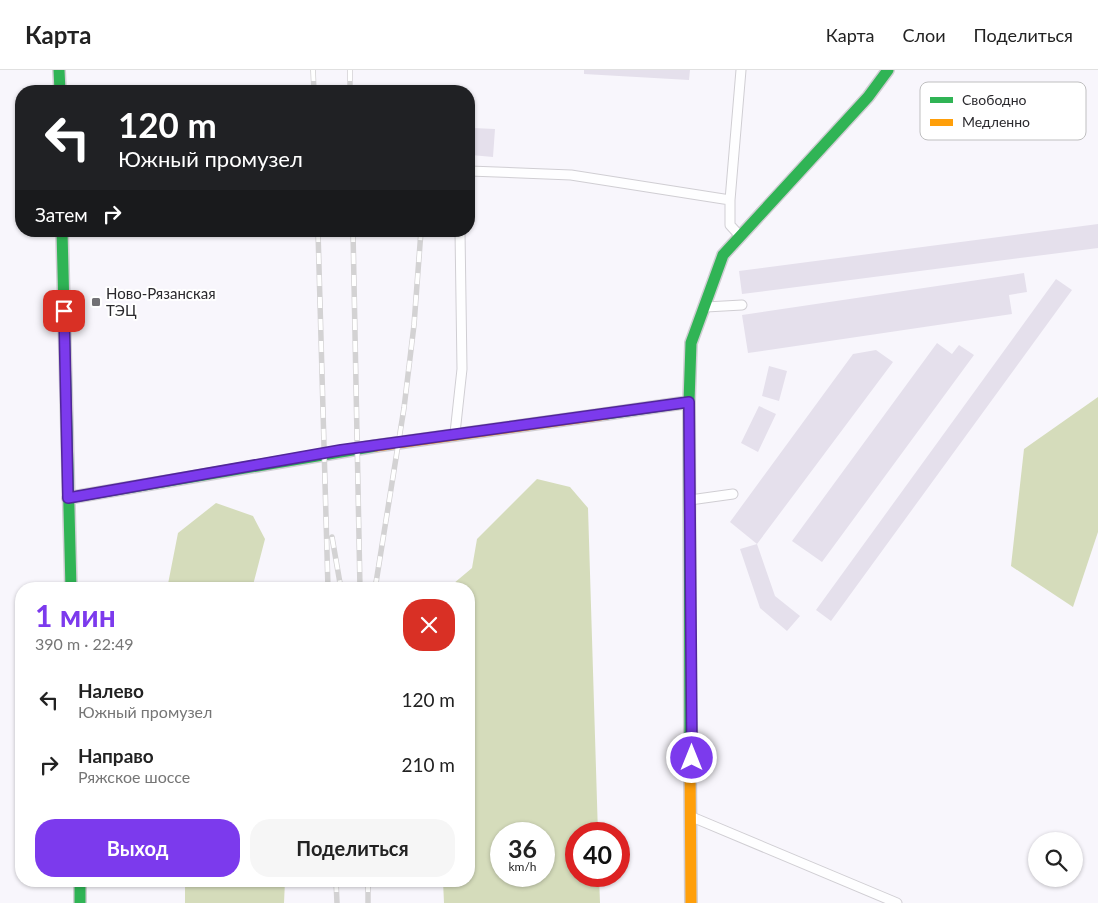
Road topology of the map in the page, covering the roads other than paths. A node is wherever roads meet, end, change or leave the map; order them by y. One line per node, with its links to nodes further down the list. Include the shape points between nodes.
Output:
1 (59, 70): 4 (street)
2 (741, 70): 6 (lane)
3 (888, 70): 7 (street, via 868,97)
4 (60, 85)
5 (475, 171): 6 (lane, via 571,175)
6 (730, 200): 7 (lane, via 730,225)
7 (740, 236): 11 (street, via 722,255)
8 (62, 237): 15 (street)
9 (460, 237): 13 (lane, via 462,369)
10 (742, 305): 11 (lane)
11 (704, 307): 12 (street, via 691,343)
12 (689, 402): 13 (street); 16 (street)
13 (455, 435): 15 (street, via 341,450)
14 (733, 494): 16 (lane)
15 (68, 498): 17 (street)
16 (690, 500): 18 (street)
17 (71, 582)
18 (692, 817): 21 (street); 22 (lane)
19 (80, 887): 20 (street)
20 (80, 903)
21 (691, 903)
22 (897, 903)

